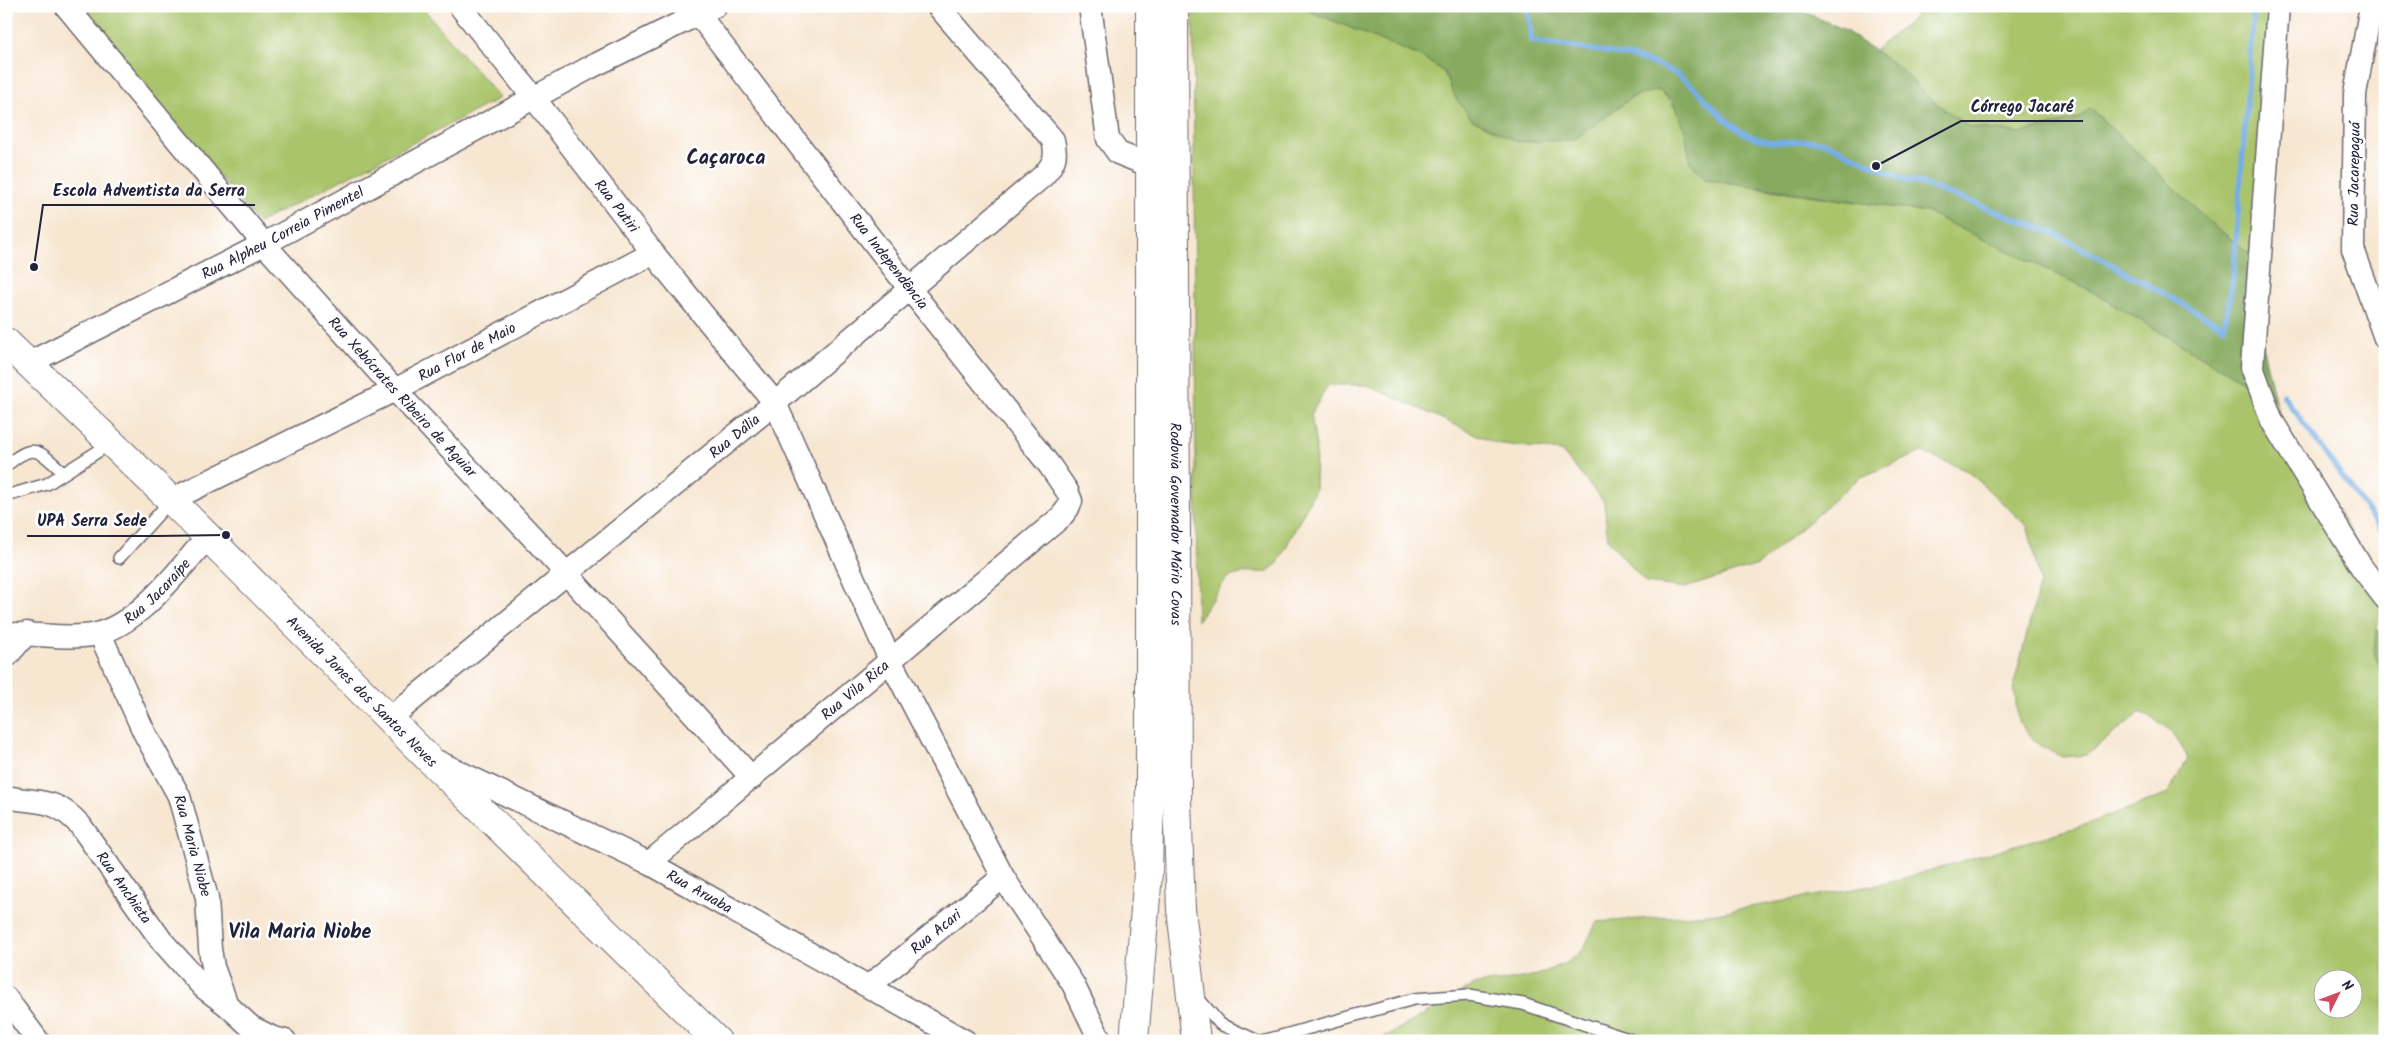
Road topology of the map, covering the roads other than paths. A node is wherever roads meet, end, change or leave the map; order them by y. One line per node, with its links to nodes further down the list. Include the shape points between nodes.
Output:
1 (66, 6): 12 (street, Rua Xebócrates Ribeiro de Aguiar)
2 (460, 6): 10 (street, Rua Putiri)
3 (938, 6): 14 (street, Rua Dália, via 1053,140 1057,154 1054,164 1044,175)
4 (1090, 6): 11 (street, via 1108,139 1118,152)
5 (1150, 6): 11 (main road, Rodovia Governador Mário Covas)
6 (1174, 6): 40 (main road, Rodovia Governador Mário Covas, via 1177,801 1181,908)
7 (2278, 6): 29 (street, via 2252,368 2272,421 2362,568)
8 (2371, 6): 15 (street, Rua Jacarepaguá, via 2356,94 2353,249)
9 (702, 9): 10 (street, Rua Alpheu Correia Pimentel); 14 (street, Rua Independência)
10 (534, 98): 12 (street, Rua Alpheu Correia Pimentel); 13 (street, Rua Putiri)
11 (1151, 166): 49 (main road, Rodovia Governador Mário Covas, via 1150,817)
12 (264, 244): 17 (street, Rua Alpheu Correia Pimentel); 18 (street, Rua Xebócrates Ribeiro de Aguiar)
13 (653, 253): 18 (street, Rua Flor de Maio); 19 (street, Rua Putiri)
14 (909, 288): 19 (street, Rua Dália); 25 (street, Rua Independência, via 1063,484 1071,501)
15 (2385, 338)
16 (6, 342): 17 (main road, Avenida Jones dos Santos Neves)
17 (29, 364): 20 (main road, Avenida Jones dos Santos Neves)
18 (395, 390): 24 (street, Rua Flor de Maio); 28 (street, Rua Xebócrates Ribeiro de Aguiar)
19 (775, 403): 28 (street, Rua Dália); 33 (street, Rua Putiri)
20 (111, 442): 22 (lane); 24 (main road, Avenida Jones dos Santos Neves)
21 (6, 466): 22 (lane, via 21,453 32,450 43,454)
22 (64, 473): 23 (lane, via 47,484)
23 (6, 496)
24 (171, 500): 26 (main road, Avenida Jones dos Santos Neves); 27 (lane)
25 (1060, 517): 33 (street, Rua Vila Rica)
26 (207, 538): 31 (street, Rua Jacaraípe, via 134,616); 34 (main road, Avenida Jones dos Santos Neves)
27 (119, 558)
28 (567, 574): 34 (street, Rua Dália); 36 (street, Rua Xebócrates Ribeiro de Aguiar)
29 (2385, 598)
30 (17, 633): 31 (street); 32 (street)
31 (100, 634): 43 (street, Rua Maria Niobe, via 144,732 179,796 207,898 213,967)
32 (6, 657)
33 (891, 662): 36 (street, Rua Vila Rica); 39 (street, Rua Putiri)
34 (390, 718): 35 (main road, Avenida Jones dos Santos Neves)
35 (428, 758): 38 (street, Rua Aruaba); 47 (main road, Avenida Jones dos Santos Neves)
36 (752, 778): 38 (street, Rua Vila Rica)
37 (6, 797): 43 (street, Rua Anchieta, via 53,804 67,811 161,940 203,987)
38 (650, 863): 41 (street, Rua Aruaba)
39 (1003, 877): 41 (street, Rua Acari); 44 (street, Rua Putiri, via 1073,984)
40 (1188, 981): 50 (main road, Rodovia Governador Mário Covas); 51 (lane, via 1220,1024)
41 (868, 986): 48 (street, Rua Aruaba)
42 (6, 998): 45 (street)
43 (228, 1005): 46 (street, Rua Maria Niobe, via 251,1027)
44 (1098, 1036)
45 (38, 1041)
46 (285, 1041)
47 (717, 1041)
48 (965, 1041)
49 (1134, 1041)
50 (1196, 1041)
51 (1258, 1041)
52 (1262, 1041): 53 (lane, via 1414,998 1469,994 1523,1004)
53 (1634, 1041)

